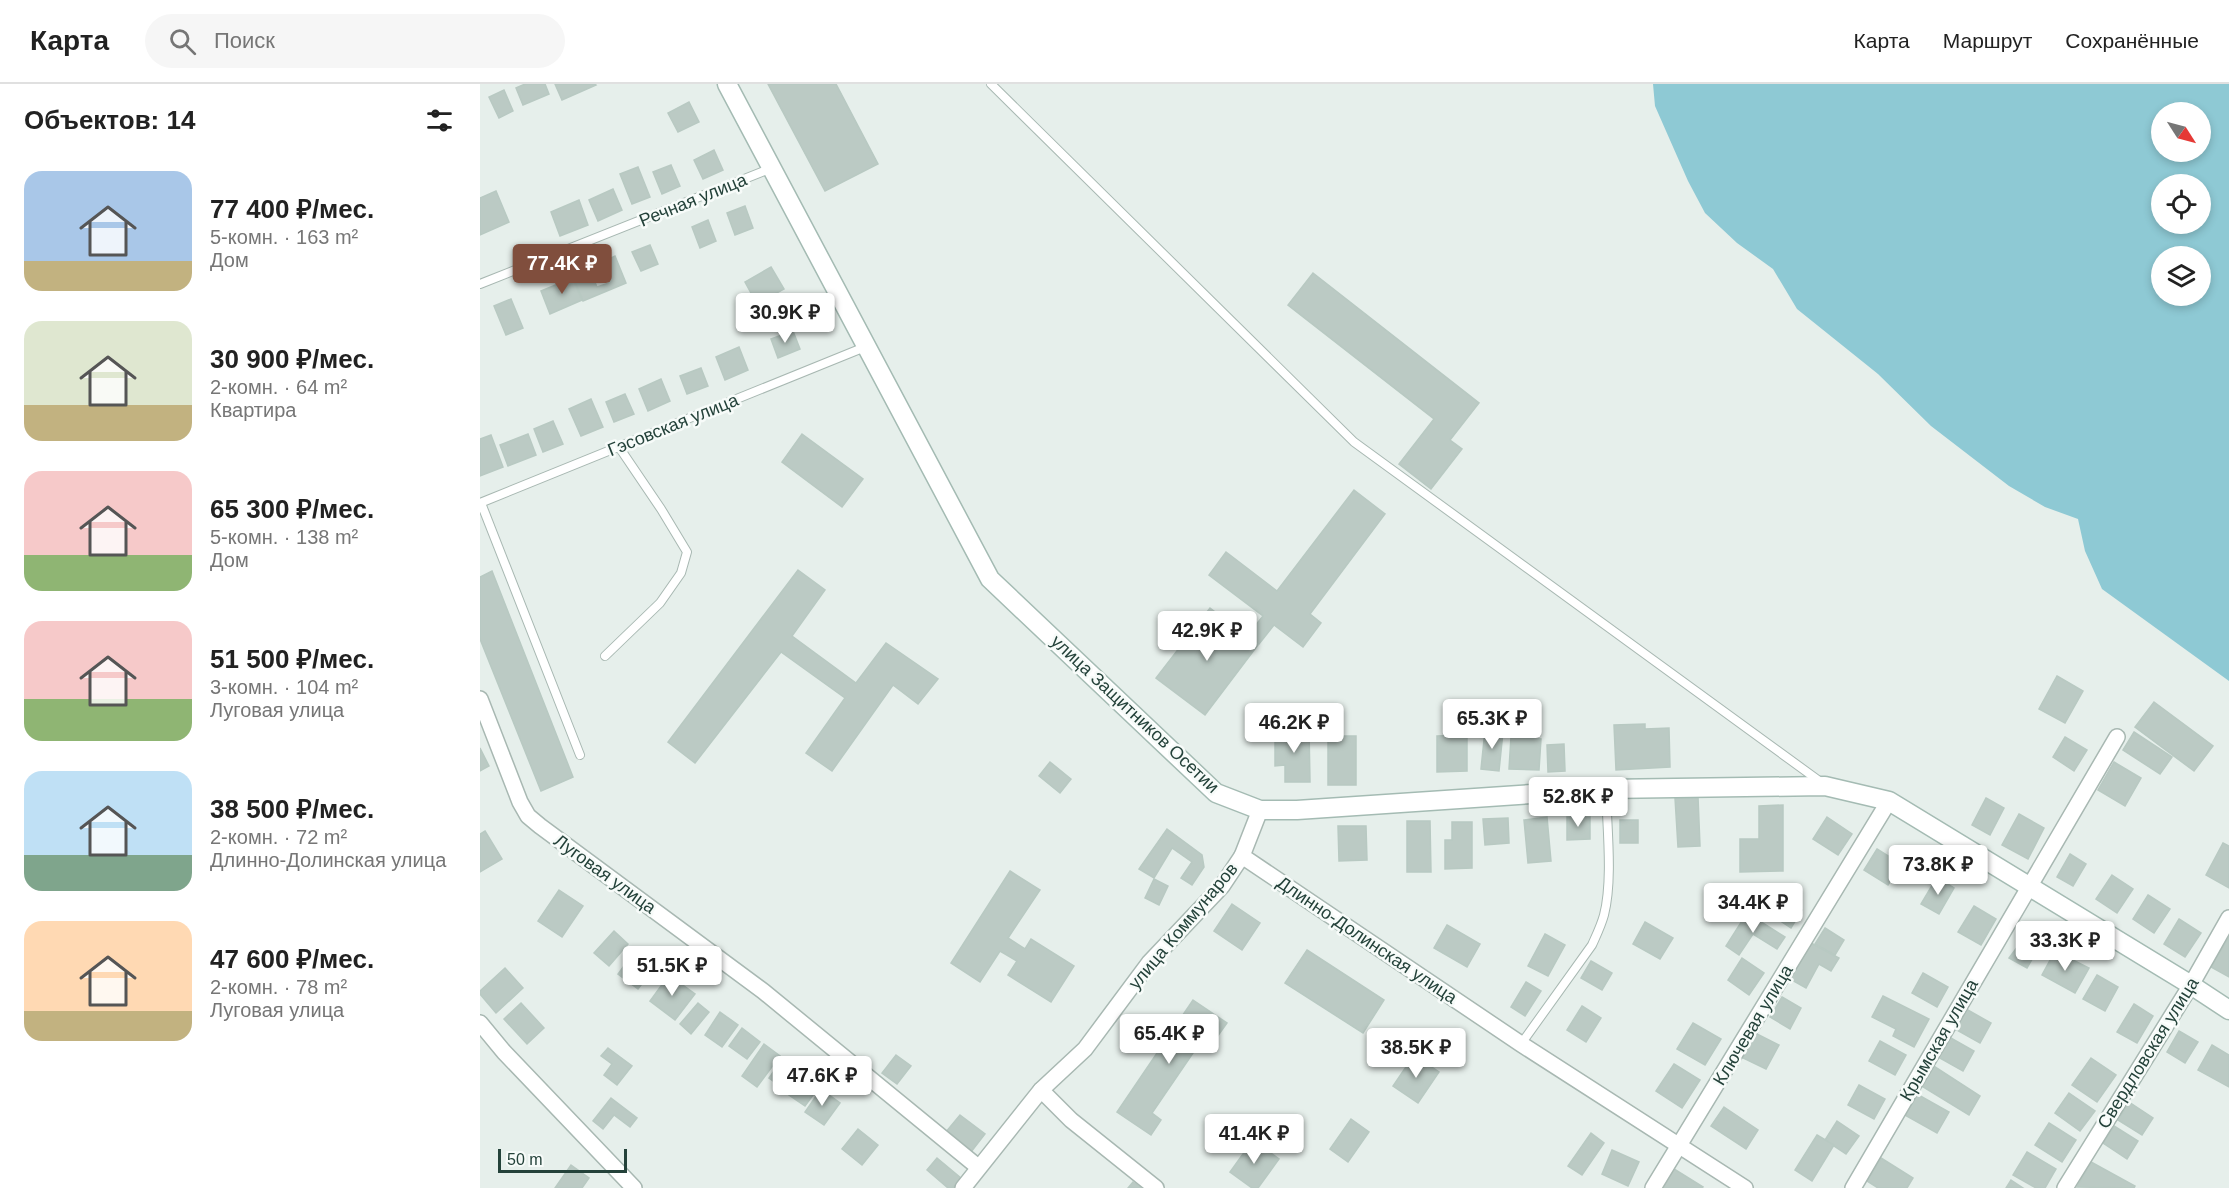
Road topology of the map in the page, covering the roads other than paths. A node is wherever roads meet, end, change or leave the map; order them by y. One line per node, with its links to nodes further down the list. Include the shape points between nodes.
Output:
1 (727, 84): 3 (street, улица Защитников Осетии)
2 (991, 84): 12 (lane, via 1354,441)
3 (772, 168): 4 (lane, Речная улица); 5 (street, улица Защитников Осетии)
4 (480, 284)
5 (866, 346): 6 (lane, Гэсовская улица); 15 (street, улица Защитников Осетии, via 990,579 1216,793)
6 (619, 447): 7 (lane, Гэсовская улица); 8 (lane, via 687,552 681,573 660,603)
7 (481, 503): 11 (lane)
8 (605, 656)
9 (480, 699): 25 (street, Луговая улица, via 528,816 763,991)
10 (2117, 737): 17 (street, Крымская улица)
11 (580, 755)
12 (1825, 786): 13 (street, улица Защитников Осетии); 14 (street, улица Защитников Осетии)
13 (1606, 789): 15 (street, улица Защитников Осетии); 22 (lane, via 1608,889 1602,921 1592,945)
14 (1889, 801): 17 (street, улица Защитников Осетии); 24 (street, Ключевая улица)
15 (1260, 810): 16 (street)
16 (1242, 856): 22 (street, Длинно-Долинская улица); 23 (street, улица Коммунаров, via 1222,886 1149,963 1085,1049)
17 (2029, 886): 19 (street, улица Защитников Осетии); 31 (street, Крымская улица)
18 (2229, 918): 19 (street, Свердловская улица)
19 (2191, 985): 20 (street, улица Защитников Осетии); 32 (street, Свердловская улица)
20 (2229, 1010)
21 (480, 1023): 26 (street)
22 (1521, 1044): 24 (street, Длинно-Долинская улица)
23 (1041, 1090): 25 (street, улица Коммунаров); 28 (street, via 1071,1120)
24 (1680, 1145): 29 (street, Ключевая улица); 30 (street, Длинно-Долинская улица)
25 (978, 1167): 27 (street, улица Коммунаров)
26 (634, 1188)
27 (963, 1188)
28 (1156, 1188)
29 (1653, 1188)
30 (1745, 1188)
31 (1853, 1188)
32 (2065, 1188)

